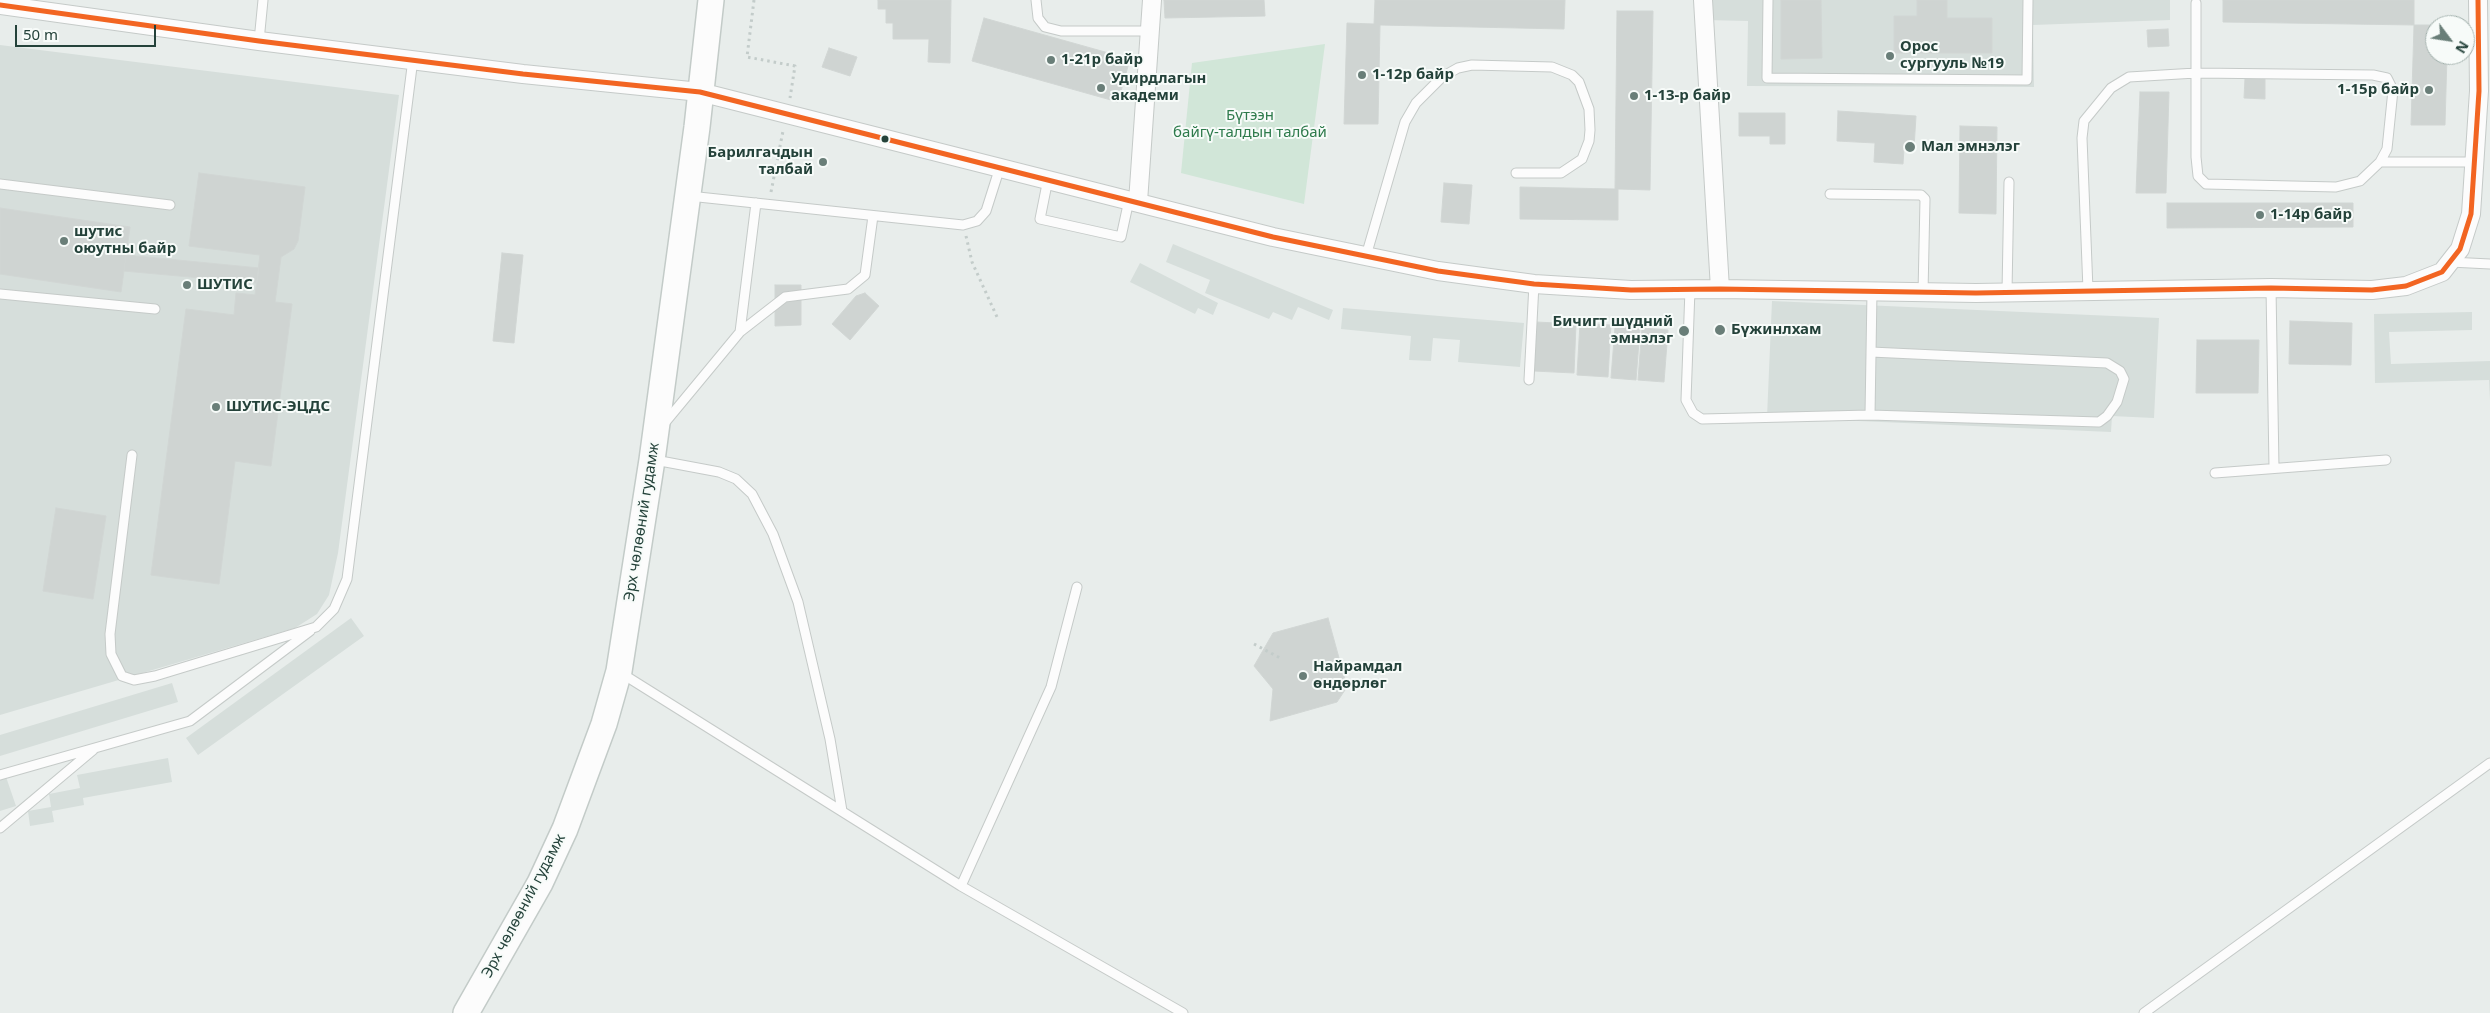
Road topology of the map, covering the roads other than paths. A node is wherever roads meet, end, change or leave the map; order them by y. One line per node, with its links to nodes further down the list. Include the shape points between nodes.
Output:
1 (263, 0): 12 (lane)
2 (711, 0): 16 (main road, Эрх чөлөөний гудамж)
3 (1036, 0): 11 (lane, via 1038,18 1045,27 1061,31)
4 (1152, 0): 11 (street)
5 (1703, 0): 36 (street)
6 (1768, 0): 7 (lane, via 1767,78 2027,80)
7 (2028, 0)
8 (2478, 0): 15 (street)
9 (2196, 3): 14 (lane)
10 (6, 4): 12 (street)
11 (1150, 32): 26 (street)
12 (259, 41): 13 (street)
13 (413, 60): 16 (street); 54 (lane, via 347,579 334,609)
14 (2196, 73): 17 (lane, via 2373,75 2387,78 2392,90 2387,149); 17 (lane, via 2198,176 2206,184 2336,187 2360,181); 37 (lane, via 2129,77 2111,88 2084,121)
15 (2484, 91): 18 (street)
16 (700, 92): 19 (street); 25 (main road, Эрх чөлөөний гудамж)
17 (2380, 162): 18 (lane)
18 (2474, 162): 32 (street, via 2472,214 2460,249)
19 (1000, 167): 21 (street); 29 (lane, via 986,211 977,221 963,225)
20 (1516, 173): 30 (lane, via 1561,173 1582,159 1590,130 1589,109 1579,82 1572,75 1552,67 1472,65 1458,68 1442,77 1416,103 1405,122)
21 (1048, 180): 26 (street); 26 (lane, via 1040,219 1121,237)
22 (2009, 182): 39 (lane)
23 (0, 184): 28 (lane)
24 (1830, 194): 40 (lane, via 1921,195 1925,199)
25 (687, 196): 27 (lane); 47 (main road, Эрх чөлөөний гудамж)
26 (1133, 201): 30 (street, via 1273,237)
27 (756, 203): 29 (lane); 43 (lane)
28 (170, 205)
29 (873, 216): 43 (lane, via 865,274 848,289 785,297)
30 (1366, 256): 33 (street, via 1438,271)
31 (2490, 264): 32 (lane)
32 (2446, 267): 34 (street, via 2406,286 2372,290)
33 (1534, 284): 35 (street, via 1631,290); 45 (lane)
34 (2271, 288): 37 (street); 51 (lane)
35 (1690, 289): 36 (street); 46 (lane, via 1686,400 1702,419)
36 (1720, 289): 38 (street)
37 (2088, 290): 39 (street)
38 (1872, 292): 40 (street); 44 (lane)
39 (2007, 292): 40 (street)
40 (1923, 293)
41 (0, 294): 42 (lane)
42 (155, 309)
43 (740, 332): 47 (lane)
44 (1871, 352): 46 (lane); 46 (lane, via 2107,363 2120,371 2124,379 2116,402 2099,422)
45 (1529, 380)
46 (1870, 415)
47 (655, 435): 49 (main road, Эрх чөлөөний гудамж)
48 (132, 455): 54 (lane, via 110,634 111,654 122,676 134,680 154,676)
49 (652, 460): 55 (main road, Эрх чөлөөний гудамж); 59 (lane, via 719,472 736,479 752,494 773,534 798,602 830,739)
50 (2386, 460): 51 (lane)
51 (2274, 468): 52 (lane)
52 (2215, 473)
53 (1077, 587): 61 (lane, via 1051,687)
54 (316, 627): 56 (lane, via 190,721)
55 (619, 671): 59 (lane); 62 (main road, Эрх чөлөөний гудамж, via 604,724 565,829 535,891)
56 (95, 748): 58 (lane); 60 (lane)
57 (2490, 763): 64 (lane)
58 (0, 775)
59 (842, 811): 61 (lane)
60 (0, 828)
61 (961, 886): 63 (lane)
62 (466, 1013)
63 (1183, 1013)
64 (2144, 1013)

